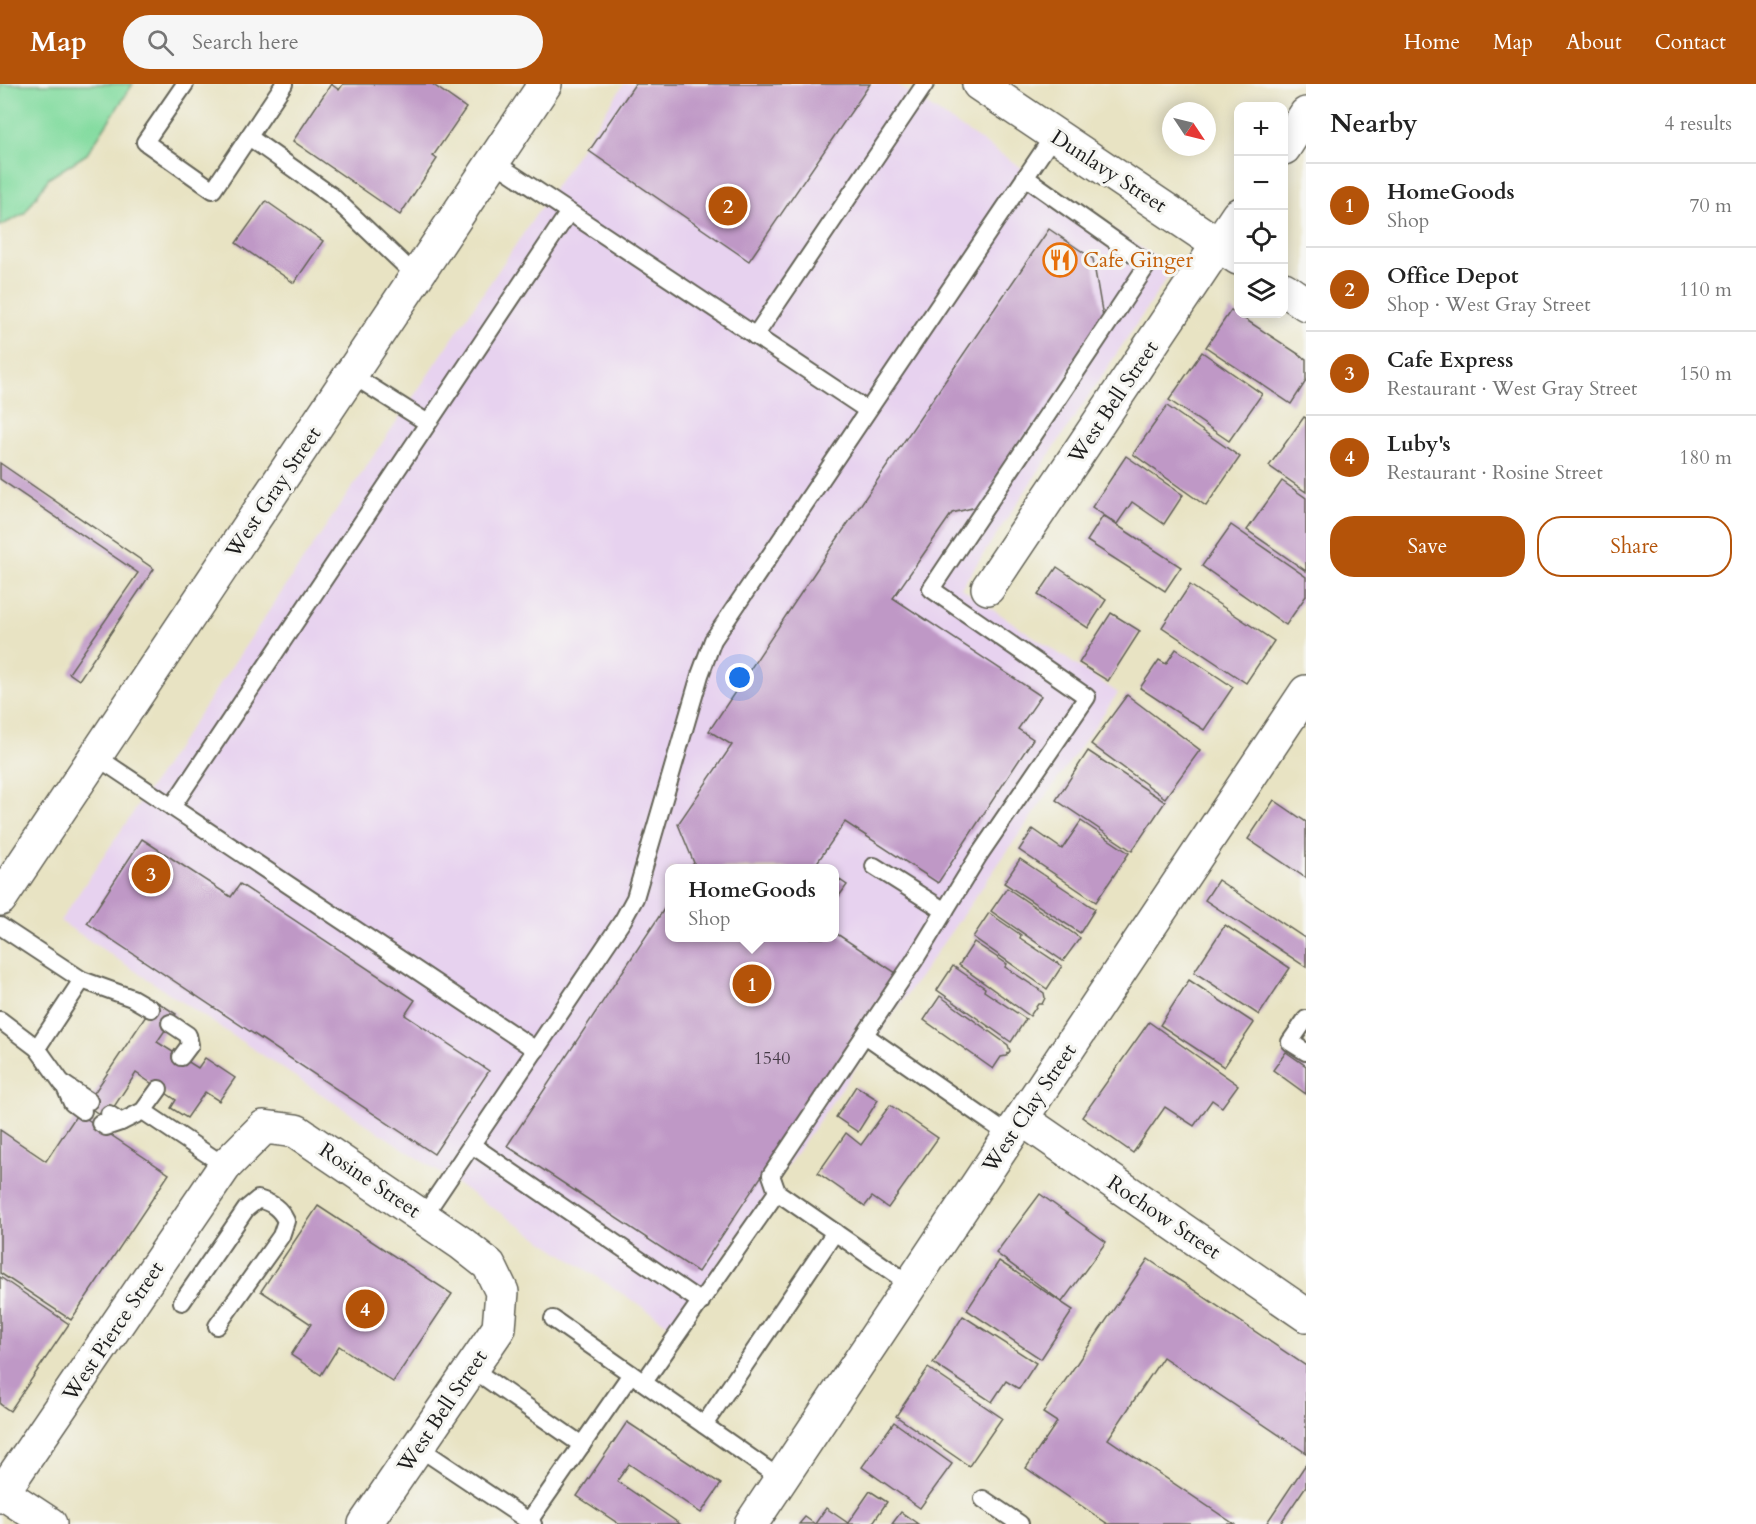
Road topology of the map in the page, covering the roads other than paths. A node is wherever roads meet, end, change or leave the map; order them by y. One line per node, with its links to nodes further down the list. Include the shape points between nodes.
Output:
1 (185, 84): 8 (lane, via 145,142 213,190)
2 (284, 84): 8 (lane)
3 (546, 84): 10 (street, West Gray Street)
4 (925, 84): 18 (lane)
5 (979, 84): 7 (street, Dunlavy Street)
6 (1306, 114): 9 (street)
7 (1054, 135): 11 (lane); 14 (street, Dunlavy Street)
8 (249, 137): 15 (lane, via 332,196)
9 (1288, 142)
10 (494, 162): 12 (lane); 15 (street, West Gray Street)
11 (1025, 177): 20 (lane); 28 (lane, via 1149,264 931,589 1087,697)
12 (569, 212): 18 (lane); 21 (lane)
13 (1234, 233): 14 (street, West Bell Street)
14 (1229, 251): 22 (street, West Bell Street)
15 (417, 278): 19 (street, West Gray Street)
16 (1288, 292): 17 (street)
17 (1306, 304)
18 (754, 336): 20 (lane)
19 (352, 375): 21 (lane); 24 (street, West Gray Street)
20 (867, 410): 37 (lane, via 713,640 635,898)
21 (428, 423): 25 (lane)
22 (988, 588)
23 (1306, 692): 44 (street, West Clay Street)
24 (97, 757): 25 (lane); 27 (street, West Gray Street)
25 (172, 807): 37 (lane)
26 (874, 866): 28 (lane)
27 (0, 899)
28 (945, 911): 35 (lane)
29 (0, 926): 30 (lane)
30 (82, 980): 31 (lane); 36 (lane)
31 (151, 1009)
32 (1306, 1019): 38 (lane, via 1290,1042)
33 (0, 1020): 36 (lane)
34 (170, 1023): 39 (lane, via 188,1035 190,1045)
35 (865, 1035): 44 (lane); 47 (lane, via 771,1175)
36 (37, 1048): 41 (lane, via 62,1083)
37 (536, 1050): 45 (lane)
38 (1306, 1052)
39 (181, 1058)
40 (159, 1089): 42 (lane)
41 (86, 1106)
42 (143, 1112): 43 (lane); 46 (lane)
43 (110, 1120)
44 (1016, 1128): 50 (street, West Clay Street); 54 (street, Rochow Street)
45 (472, 1145): 48 (lane); 53 (lane)
46 (225, 1166): 48 (street, Rosine Street, via 264,1127 296,1131); 63 (street, West Pierce Street)
47 (777, 1192): 49 (lane); 53 (lane)
48 (423, 1217): 51 (street, Rosine Street, via 489,1265)
49 (835, 1232): 50 (lane); 59 (lane)
50 (911, 1285): 62 (street, West Clay Street)
51 (502, 1292): 57 (street, West Bell Street, via 499,1328)
52 (182, 1302): 56 (lane, via 246,1209 258,1199 270,1203 286,1221 281,1236)
53 (701, 1302): 58 (lane)
54 (1306, 1315)
55 (553, 1319): 58 (lane)
56 (217, 1326)
57 (471, 1368): 60 (lane); 61 (street, West Bell Street)
58 (638, 1378): 59 (lane); 60 (lane)
59 (704, 1425): 62 (lane)
60 (582, 1445): 65 (lane)
61 (418, 1447): 65 (lane); 67 (street, West Bell Street)
62 (782, 1479): 68 (street, West Clay Street)
63 (1, 1493): 66 (street)
64 (983, 1499): 69 (lane)
65 (531, 1523)
66 (50, 1524)
67 (365, 1524)
68 (751, 1524)
69 (1020, 1524)

